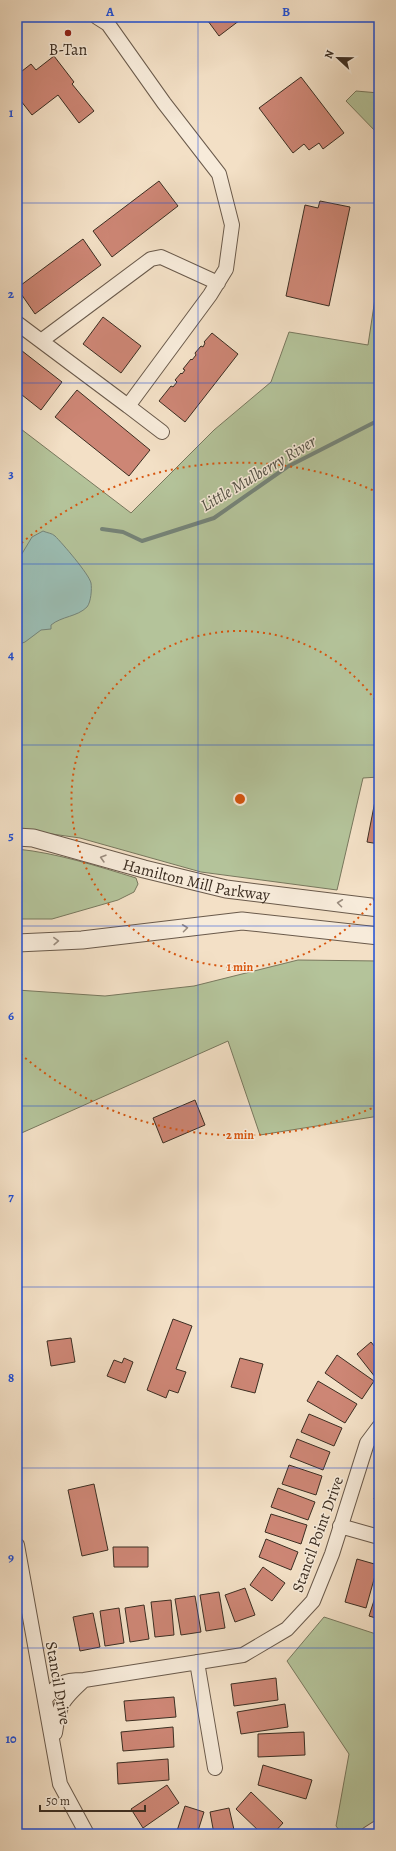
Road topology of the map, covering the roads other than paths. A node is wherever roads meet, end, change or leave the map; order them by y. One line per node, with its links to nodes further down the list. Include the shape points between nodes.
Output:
1 (104, 19): 2 (street, via 219,174 232,225 226,270)
2 (218, 283): 4 (street, via 161,257 151,259); 5 (street)
3 (17, 323): 4 (street)
4 (41, 341): 5 (street)
5 (128, 406): 6 (street)
6 (162, 432)
7 (17, 837): 8 (street, Hamilton Mill Parkway, one-way to 7, via 226,889 33,838)
8 (379, 908)
9 (379, 936): 10 (street, Hamilton Mill Parkway, one-way to 9, via 82,940 242,921)
10 (17, 943)
11 (379, 1427): 12 (street, Stancil Point Drive, via 367,1444)
12 (340, 1526): 13 (street); 15 (street, Stancil Point Drive, via 313,1601 287,1629 243,1655)
13 (379, 1537)
14 (17, 1545): 17 (street, Stancil Drive)
15 (197, 1662): 16 (street, Stancil Point Drive); 19 (street)
16 (84, 1680): 17 (street, Stancil Point Drive, via 68,1680 58,1684); 18 (street, via 66,1696 59,1710)
17 (45, 1699): 18 (street, Stancil Drive)
18 (53, 1745): 21 (street, Stancil Drive, via 60,1784)
19 (215, 1768)
20 (379, 1827): 22 (street)
21 (83, 1829)
22 (368, 1834)

